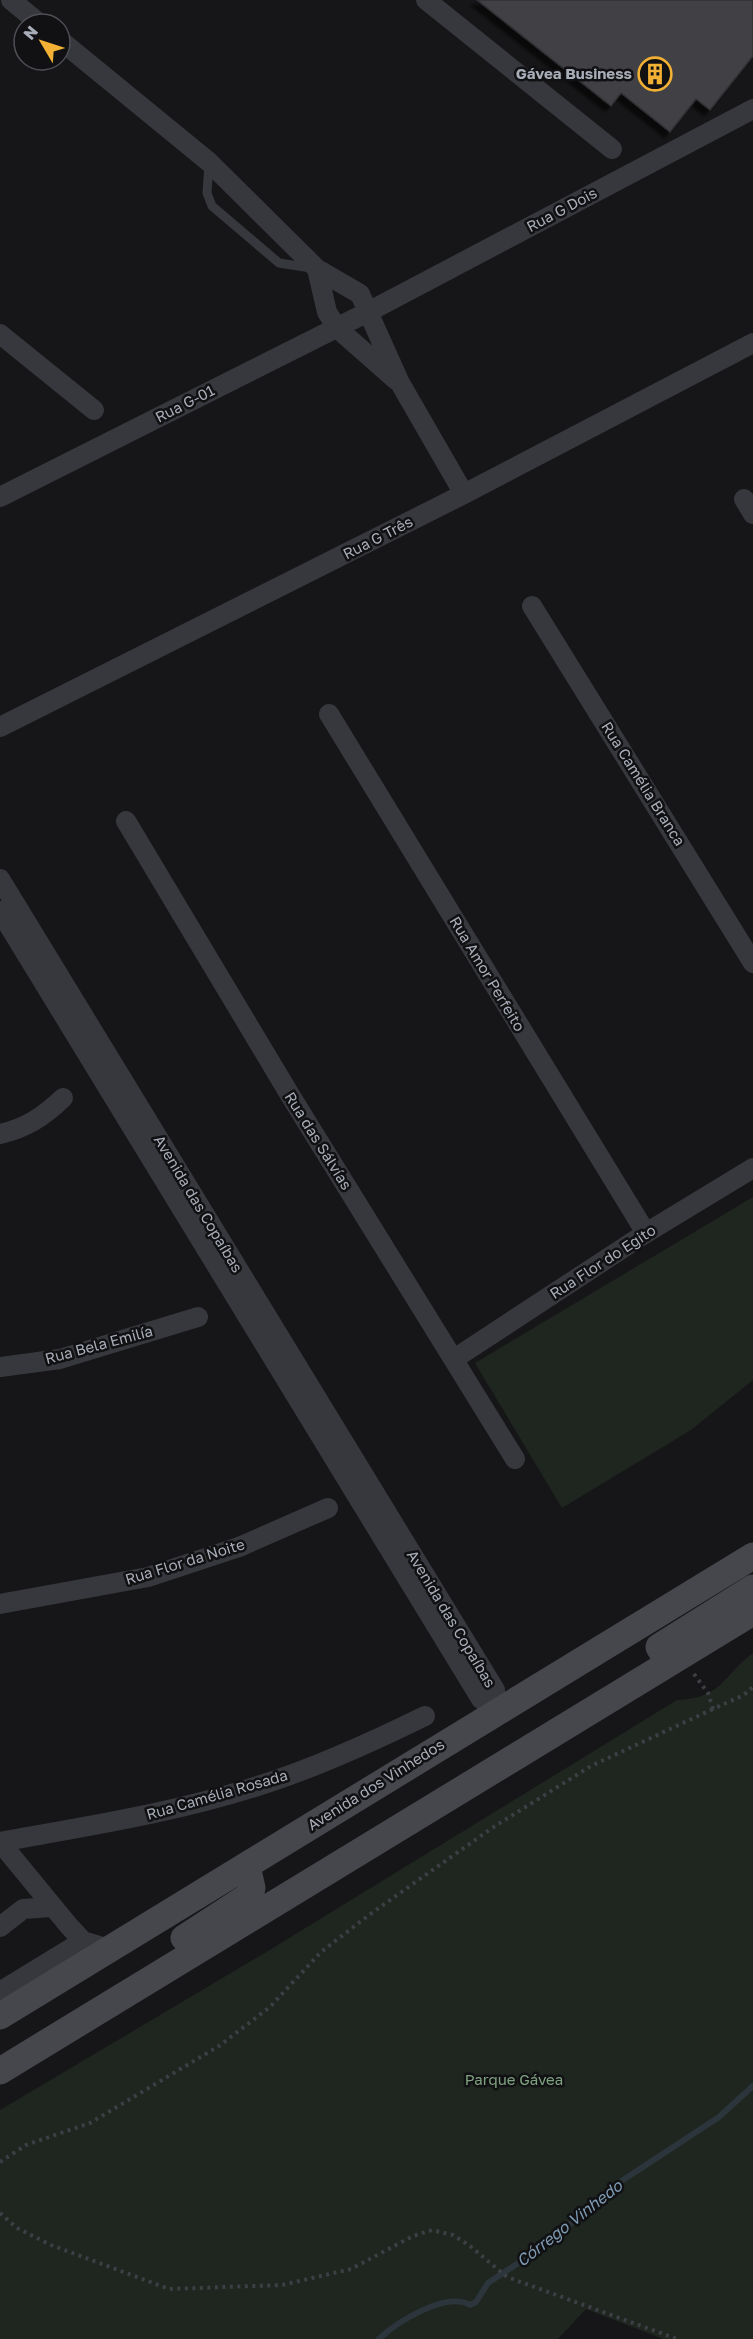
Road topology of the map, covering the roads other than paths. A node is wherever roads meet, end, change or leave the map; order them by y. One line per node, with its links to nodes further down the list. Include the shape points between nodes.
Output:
1 (11, 0): 3 (street)
2 (426, 0): 6 (street)
3 (26, 12)
4 (72, 50): 7 (street)
5 (753, 109): 9 (street, Rua G Dois)
6 (612, 149)
7 (209, 162): 8 (street); 8 (lane, via 207,193 212,206 279,263)
8 (317, 269): 9 (street, via 360,294); 10 (street, via 327,312)
9 (370, 311): 10 (street, Rua G-01); 13 (street)
10 (337, 328): 13 (street); 16 (street, Rua G-01)
11 (0, 334): 14 (street)
12 (753, 342): 15 (street, Rua G Três)
13 (400, 383): 15 (street)
14 (94, 410)
15 (464, 494): 19 (street, Rua G Três)
16 (0, 498)
17 (532, 606): 23 (street, Rua Camélia Branca)
18 (329, 714): 27 (street, Rua Amor Perfeito)
19 (0, 727)
20 (126, 821): 29 (street, Rua das Sálvías)
21 (0, 879): 38 (street, Avenida das Copaíbas, via 495,1690)
22 (0, 911): 38 (street, Avenida das Copaíbas, via 480,1699)
23 (753, 963)
24 (63, 1098): 25 (street, via 36,1121 20,1130)
25 (0, 1134)
26 (753, 1168): 27 (street, Rua Flor do Egito)
27 (646, 1233): 29 (street, Rua Flor do Egito)
28 (198, 1317): 30 (street, Rua Bela Emilía, via 60,1359)
29 (454, 1359): 31 (street, Rua das Sálvías)
30 (0, 1367)
31 (515, 1459)
32 (328, 1508): 35 (street, Rua Flor da Noite, via 239,1547 148,1577)
33 (753, 1556): 38 (main road, Avenida dos Vinhedos)
34 (753, 1588): 37 (main road, via 659,1647)
35 (0, 1604)
36 (753, 1612): 37 (main road)
37 (675, 1660): 47 (main road)
38 (497, 1711): 41 (main road, Avenida dos Vinhedos)
39 (424, 1716): 40 (street, Rua Camélia Rosada, via 344,1755 263,1785 157,1813)
40 (0, 1842): 42 (street)
41 (247, 1866): 45 (main road, Avenida dos Vinhedos); 47 (main road, via 250,1895 159,1954)
42 (51, 1907): 43 (street, via 23,1909); 44 (street)
43 (0, 1927)
44 (83, 1941): 45 (street); 46 (street)
45 (109, 1949): 46 (main road, Avenida dos Vinhedos)
46 (0, 1997)
47 (2, 2070)

